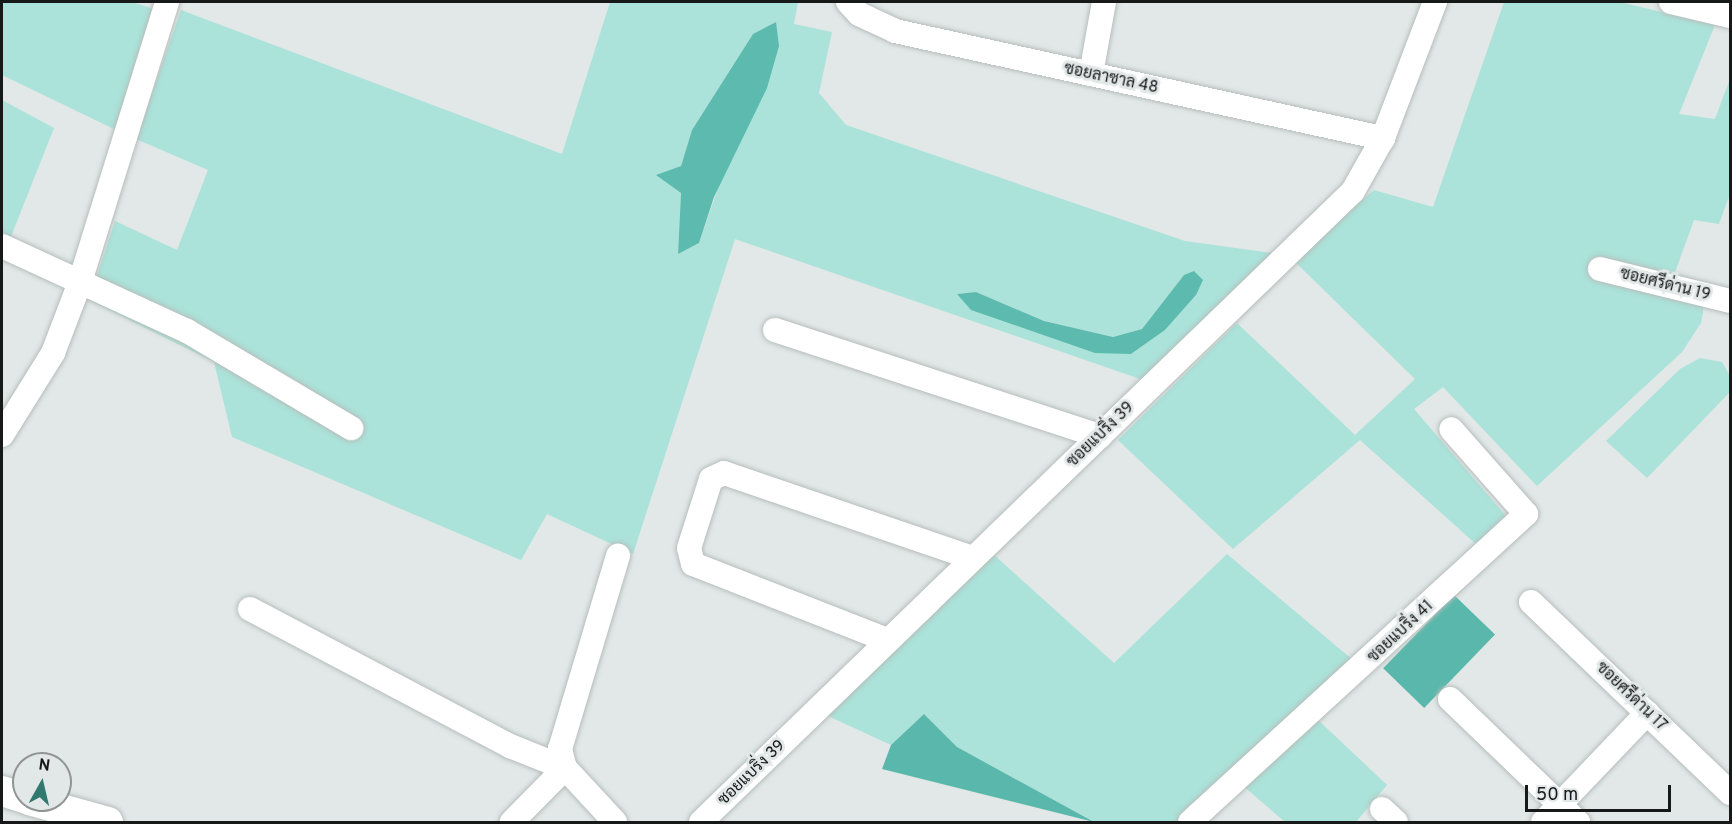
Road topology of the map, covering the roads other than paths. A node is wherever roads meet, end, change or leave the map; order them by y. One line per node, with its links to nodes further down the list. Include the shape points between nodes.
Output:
1 (167, 2): 11 (street)
2 (848, 2): 7 (street, ซอยลาซาล 48, via 895,31)
3 (1104, 2): 7 (street)
4 (1435, 2): 8 (street, ซอยแบริ่ง 39)
5 (1671, 2): 6 (street)
6 (1731, 16)
7 (1091, 74): 8 (street, ซอยลาซาล 48)
8 (1383, 138): 17 (street, ซอยแบริ่ง 39, via 1353,191)
9 (2, 246): 11 (street)
10 (1600, 268): 12 (street, ซอยศรีด่าน 19)
11 (79, 285): 14 (street, via 187,331); 16 (street, via 53,353)
12 (1731, 301)
13 (775, 330): 17 (street)
14 (351, 428)
15 (1451, 429): 33 (street, ซอยแบริ่ง 41, via 1526,514)
16 (2, 435)
17 (1100, 436): 19 (street, ซอยแบริ่ง 39)
18 (618, 555): 25 (street, via 564,728 560,748)
19 (970, 557): 22 (street, ซอยแบริ่ง 39); 22 (street, via 724,473 711,479 689,548 693,564)
20 (1531, 602): 24 (street, ซอยศรีด่าน 17)
21 (250, 609): 25 (street, via 510,746)
22 (887, 640): 32 (street, ซอยแบริ่ง 39)
23 (1450, 699): 27 (street)
24 (1647, 713): 26 (street, ซอยศรีด่าน 17); 27 (street)
25 (565, 768): 30 (street); 31 (street)
26 (1731, 793)
27 (1560, 805): 34 (street); 35 (street)
28 (72, 812): 29 (main road)
29 (108, 822)
30 (512, 822)
31 (615, 822)
32 (701, 822)
33 (1190, 822)
34 (1543, 822)
35 (1578, 822)

